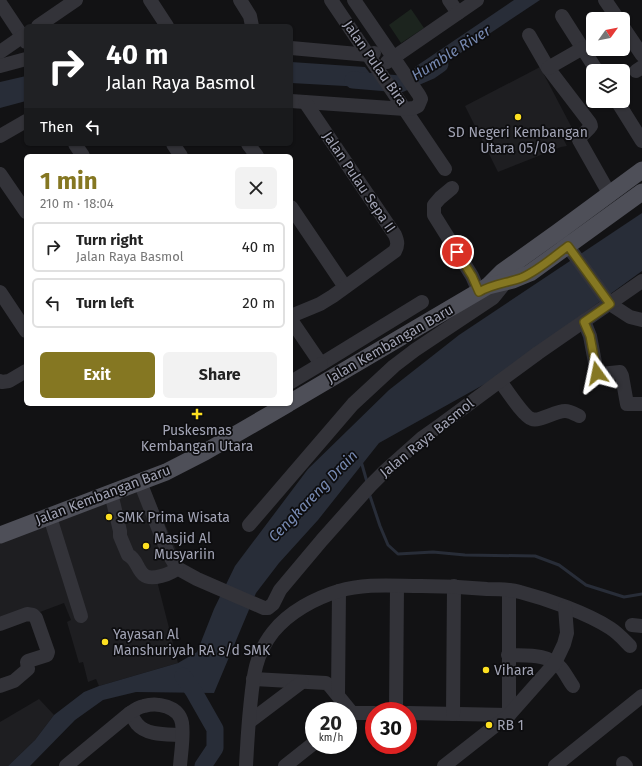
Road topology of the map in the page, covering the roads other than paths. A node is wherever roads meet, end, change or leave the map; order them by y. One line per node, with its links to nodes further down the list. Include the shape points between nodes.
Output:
1 (76, 0): 13 (street)
2 (150, 0): 14 (street)
3 (240, 0): 15 (street, via 250,16)
4 (331, 0): 24 (street, Jalan Pulau Bira)
5 (354, 0): 23 (street, Jalan Pulau Bira)
6 (449, 0): 11 (street)
7 (477, 0): 11 (street)
8 (605, 0): 10 (street)
9 (0, 3): 17 (street)
10 (613, 12)
11 (458, 13): 23 (street)
12 (562, 16): 21 (street)
13 (41, 24)
14 (166, 24)
15 (252, 24)
16 (529, 35): 30 (street)
17 (24, 36)
18 (630, 37): 25 (street)
19 (24, 38): 22 (street)
20 (293, 48): 24 (street)
21 (583, 48): 27 (street); 30 (street)
22 (0, 52)
23 (389, 52): 24 (street); 29 (street); 32 (street, Jalan Pulau Bira, via 421,99 414,108)
24 (369, 55): 29 (street, Jalan Pulau Bira)
25 (642, 55)
26 (24, 60): 28 (street)
27 (593, 64)
28 (0, 66)
29 (378, 68): 32 (street, Jalan Pulau Bira)
30 (548, 68): 42 (street, via 590,123 590,128 579,140)
31 (298, 102): 32 (street); 49 (street, Jalan Pulau Sepa II, via 398,240 395,251)
32 (403, 105): 37 (street)
33 (621, 108): 36 (street)
34 (24, 122): 35 (street)
35 (0, 136)
36 (642, 141)
37 (445, 169)
38 (642, 170): 42 (main road, Jalan Kembangan Baru)
39 (0, 174): 43 (street)
40 (452, 188): 50 (street, via 434,205 434,215 472,276)
41 (642, 192): 46 (main road, Jalan Kembangan Baru)
42 (609, 193): 45 (main road, Jalan Kembangan Baru)
43 (24, 209)
44 (293, 210): 49 (street)
45 (558, 232): 46 (street); 50 (main road, Jalan Kembangan Baru, via 502,272)
46 (571, 250): 48 (main road, Jalan Kembangan Baru, via 530,273); 53 (street)
47 (642, 281): 53 (street, Jalan Raya Basmol)
48 (505, 283): 50 (main road, Jalan Kembangan Baru); 71 (street, via 493,298 415,350 353,404)
49 (345, 288): 54 (street, Jalan Pulau Sepa II, via 320,304)
50 (484, 289): 64 (main road, Jalan Kembangan Baru)
51 (0, 292): 58 (street)
52 (422, 302): 59 (street)
53 (609, 302): 55 (street, via 630,317); 56 (street, Jalan Raya Basmol)
54 (293, 315)
55 (642, 320)
56 (584, 322): 63 (street, Jalan Raya Basmol); 65 (street, via 590,336 597,373 620,372 627,403)
57 (293, 323): 59 (street)
58 (24, 328)
59 (321, 364): 62 (street)
60 (24, 372): 61 (street, via 13,379)
61 (2, 381)
62 (293, 381)
63 (500, 381): 67 (street, via 531,419 536,420 565,411); 73 (street, Jalan Raya Basmol, via 422,438 368,488 280,590 273,604 267,609 197,580)
64 (293, 401)
65 (642, 404)
66 (284, 406): 68 (main road, Jalan Kembangan Baru, via 186,462)
67 (579, 416)
68 (140, 482): 69 (main road, Jalan Kembangan Baru); 73 (street, via 168,553)
69 (111, 493): 70 (main road, Jalan Kembangan Baru); 73 (street, via 120,536 128,555 143,575 168,575)
70 (50, 517): 72 (main road, Jalan Kembangan Baru); 79 (street)
71 (249, 525)
72 (0, 534)
73 (177, 568)
74 (397, 586): 75 (street); 77 (street, via 356,587); 91 (street)
75 (454, 586): 76 (street); 94 (street)
76 (509, 590): 78 (street); 82 (street)
77 (339, 591): 84 (street, via 293,612 282,622 264,645); 88 (street)
78 (565, 607): 81 (street, via 611,628); 83 (street, via 567,633)
79 (81, 616)
80 (0, 624): 86 (street, via 27,614 33,615 48,652 47,655 28,661 28,669 18,679)
81 (630, 646)
82 (508, 655): 83 (street, via 536,656); 95 (street)
83 (555, 662): 87 (street); 95 (street)
84 (252, 679): 85 (street); 96 (street)
85 (302, 682): 88 (street, via 326,683); 96 (street)
86 (0, 686)
87 (573, 686)
88 (338, 695): 90 (street)
89 (642, 696): 104 (street)
90 (342, 702)
91 (396, 702)
92 (130, 713): 97 (street, via 137,724 148,731); 97 (street, via 146,705 162,705 172,709 181,719); 99 (street)
93 (417, 713): 94 (street)
94 (453, 714): 95 (street)
95 (509, 715): 103 (street)
96 (249, 722): 101 (street)
97 (182, 735): 100 (street)
98 (305, 750): 102 (street)
99 (66, 766)
100 (180, 766)
101 (246, 766)
102 (286, 766)
103 (444, 766)
104 (555, 766)

